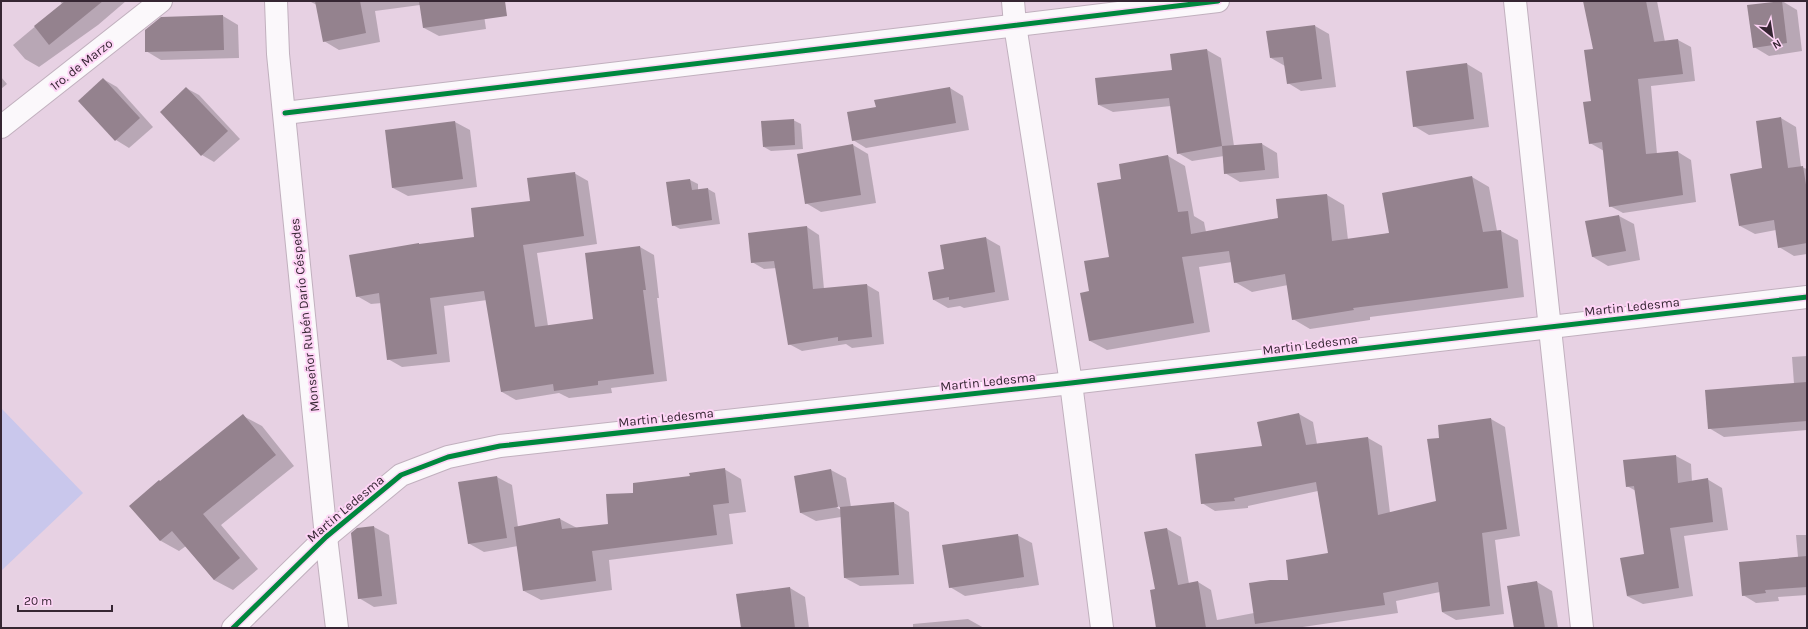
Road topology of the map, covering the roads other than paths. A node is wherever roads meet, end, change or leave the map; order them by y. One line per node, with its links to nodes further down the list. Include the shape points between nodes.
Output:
1 (161, 1): 8 (street, 1ro. de Marzo)
2 (276, 1): 7 (street, Monseñor Rubén Darío Céspedes, via 278,54)
3 (1013, 1): 6 (street)
4 (1218, 1): 6 (street)
5 (1515, 1): 10 (street)
6 (1015, 25): 7 (street); 11 (street)
7 (285, 113): 12 (street, Monseñor Rubén Darío Céspedes)
8 (1, 127)
9 (1807, 297): 10 (street, Martin Ledesma)
10 (1551, 326): 11 (street, Martin Ledesma); 16 (street)
11 (1071, 383): 12 (street, Martin Ledesma, via 500,446 448,457 401,475); 15 (street)
12 (326, 537): 13 (street, Martin Ledesma); 14 (street, Monseñor Rubén Darío Céspedes)
13 (233, 628)
14 (337, 628)
15 (1102, 628)
16 (1582, 628)

